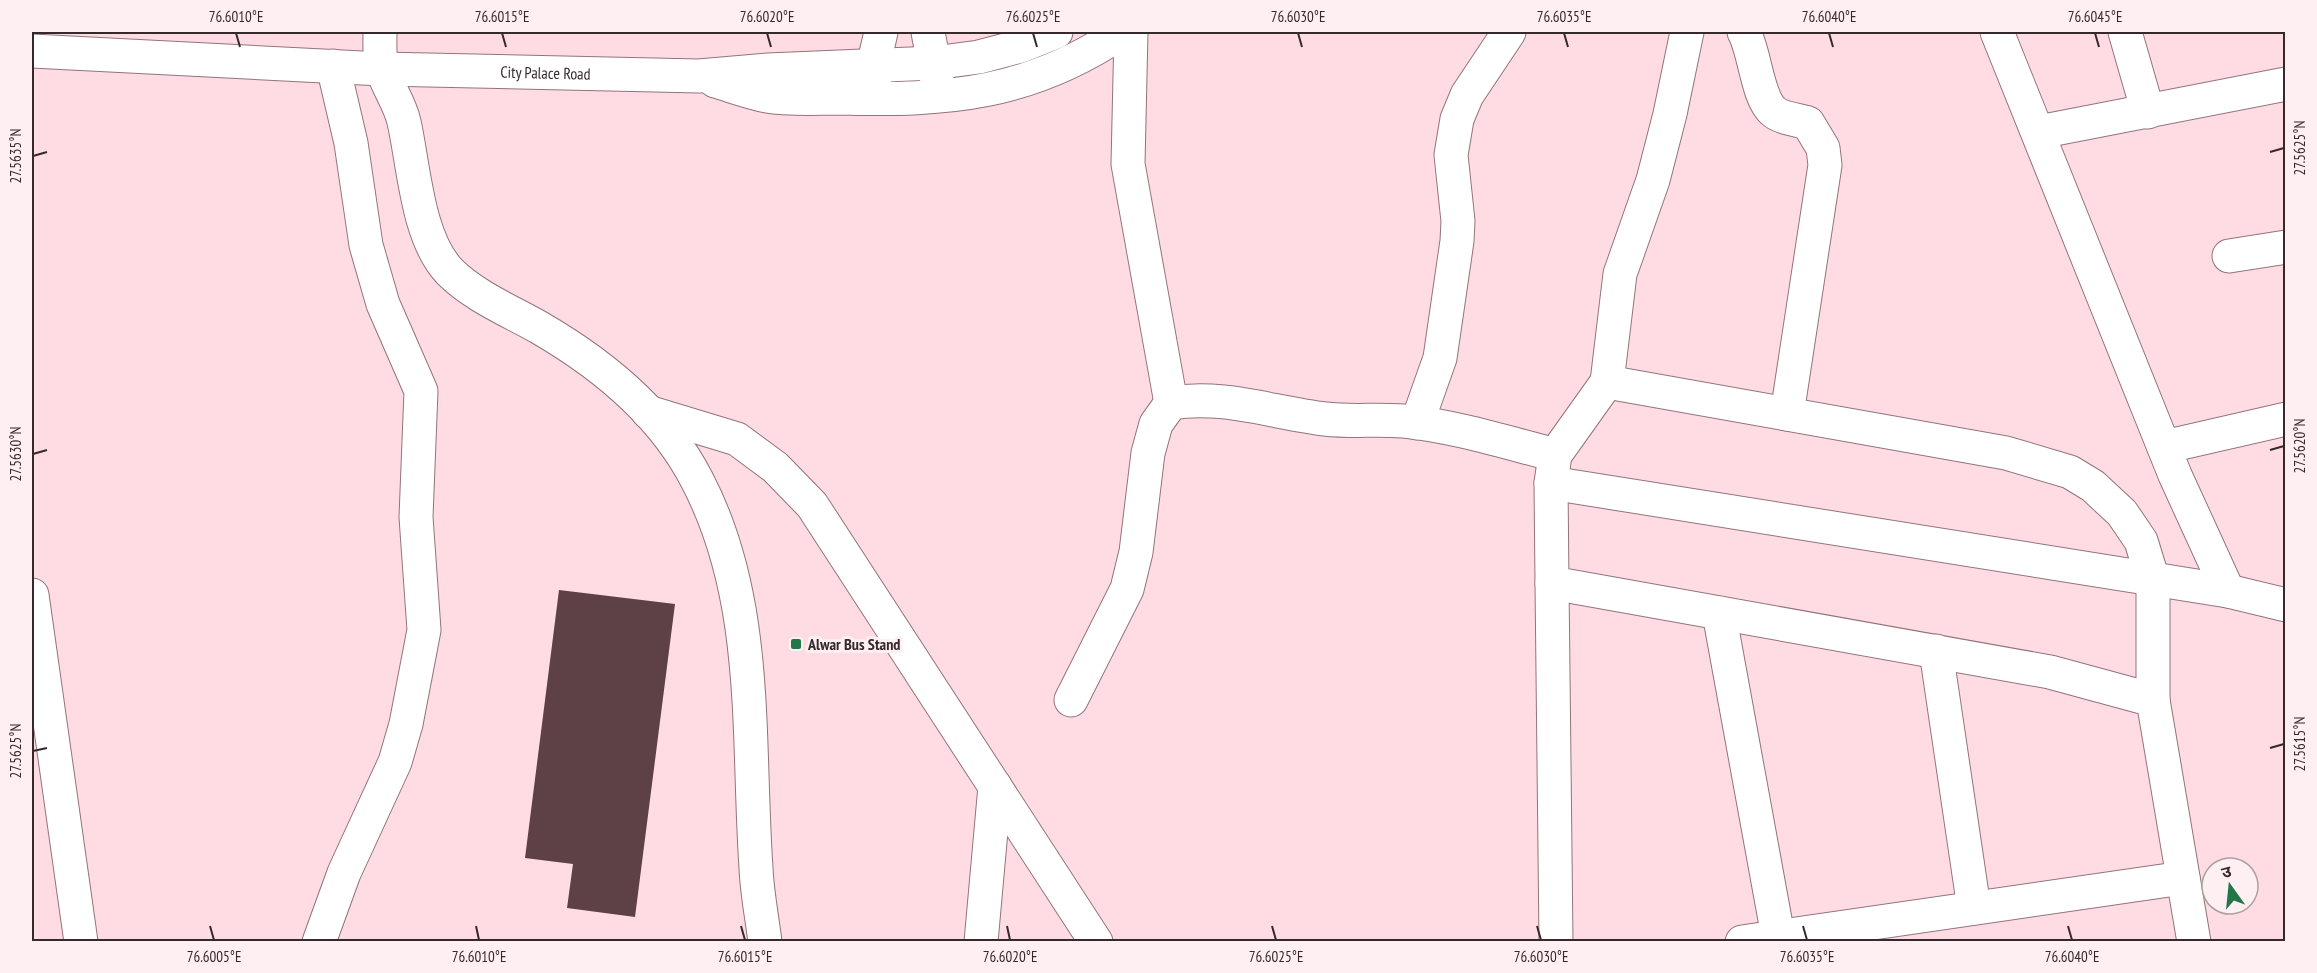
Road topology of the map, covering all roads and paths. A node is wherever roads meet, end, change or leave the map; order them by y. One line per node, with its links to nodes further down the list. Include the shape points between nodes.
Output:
1 (380, 32): 16 (street)
2 (881, 32): 15 (street)
3 (928, 32): 13 (street)
4 (1054, 32): 13 (street, City Palace Road, via 979,57)
5 (1122, 32): 19 (street, via 1059,68 1015,84 962,96)
6 (1131, 32): 26 (street, via 1128,164)
7 (1509, 32): 30 (street, via 1467,95 1457,119 1451,155 1457,241 1440,358)
8 (1687, 32): 25 (street, via 1653,180 1620,274)
9 (1743, 32): 28 (street, via 1773,112 1808,123 1824,148 1821,198)
10 (1997, 32): 22 (street)
11 (2125, 32): 21 (street)
12 (32, 51): 14 (street, City Palace Road)
13 (934, 63): 15 (street, City Palace Road); 19 (street)
14 (333, 66): 16 (street, City Palace Road); 47 (street, via 351,143 366,245 383,304 421,392 416,517 424,630 406,724 394,762 344,873)
15 (873, 67): 17 (street, City Palace Road); 20 (street)
16 (382, 69): 17 (street, City Palace Road); 27 (street, via 404,119 427,228 437,255 450,272 472,289 580,351)
17 (699, 76): 20 (street, via 768,96)
18 (2286, 84): 21 (street)
19 (940, 96): 20 (street)
20 (876, 99)
21 (2148, 112): 22 (street)
22 (2040, 132): 31 (street)
23 (2286, 247): 24 (street)
24 (2229, 256)
25 (1607, 382): 28 (street); 32 (street)
26 (1171, 403): 30 (street, via 1192,399 1217,401 1326,419); 40 (street, via 1156,424 1148,453 1136,552 1127,589)
27 (648, 412): 42 (street, via 736,439 775,467 812,505); 48 (street, via 697,478 733,569 749,697 756,870)
28 (1787, 414): 33 (street, via 2006,453 2070,472 2093,486 2122,513 2141,540)
29 (2286, 418): 31 (street)
30 (1417, 423): 32 (street, via 1440,426)
31 (2164, 447): 35 (street)
32 (1553, 469): 33 (street, via 1870,532); 34 (street)
33 (2153, 580): 35 (street); 41 (street)
34 (1552, 583): 38 (street); 51 (street)
35 (2228, 591): 37 (street)
36 (32, 595): 46 (street)
37 (2286, 605)
38 (1719, 613): 39 (street); 45 (street)
39 (1936, 651): 41 (street, via 2050,672); 44 (street)
40 (1071, 700)
41 (2154, 700): 43 (street)
42 (995, 786): 49 (street); 50 (street)
43 (2183, 878): 44 (street); 53 (street)
44 (1974, 908): 45 (street)
45 (1778, 936): 52 (street)
46 (81, 942)
47 (319, 942)
48 (765, 942)
49 (981, 942)
50 (1096, 942)
51 (1556, 942)
52 (1742, 942)
53 (2194, 942)

